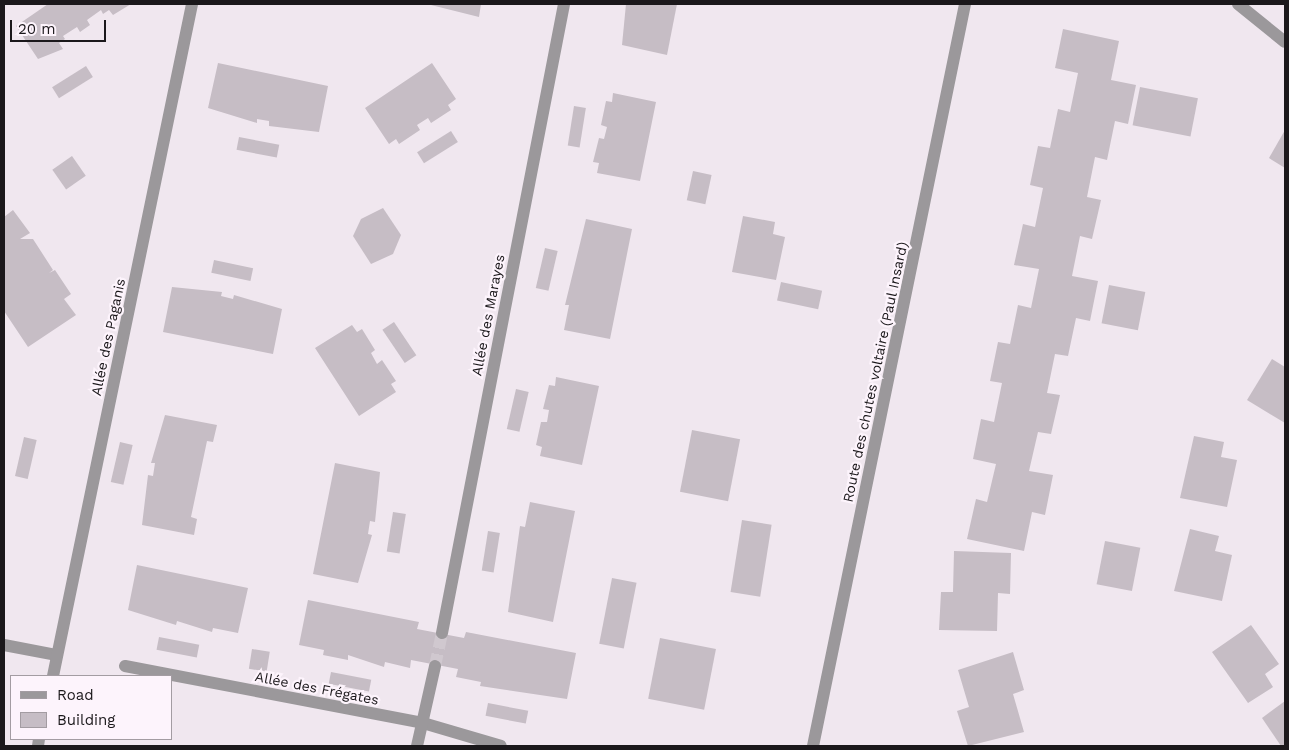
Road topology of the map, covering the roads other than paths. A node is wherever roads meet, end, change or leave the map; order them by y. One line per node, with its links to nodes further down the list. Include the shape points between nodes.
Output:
1 (192, 4): 8 (street, Allée des Paganis)
2 (564, 4): 6 (street, Allée des Marayes)
3 (965, 4): 17 (street, Route des chutes voltaire (Paul Insard))
4 (1238, 4): 5 (street)
5 (1285, 42)
6 (442, 633)
7 (4, 645): 8 (street)
8 (57, 655): 11 (street, Allée des Paganis)
9 (125, 666): 12 (street, Allée des Frégates)
10 (436, 666): 14 (street)
11 (53, 675)
12 (172, 675)
13 (172, 675): 14 (street, Allée des Frégates)
14 (422, 723): 15 (street); 16 (street, Allée des Frégates)
15 (417, 746)
16 (501, 746)
17 (814, 746)

